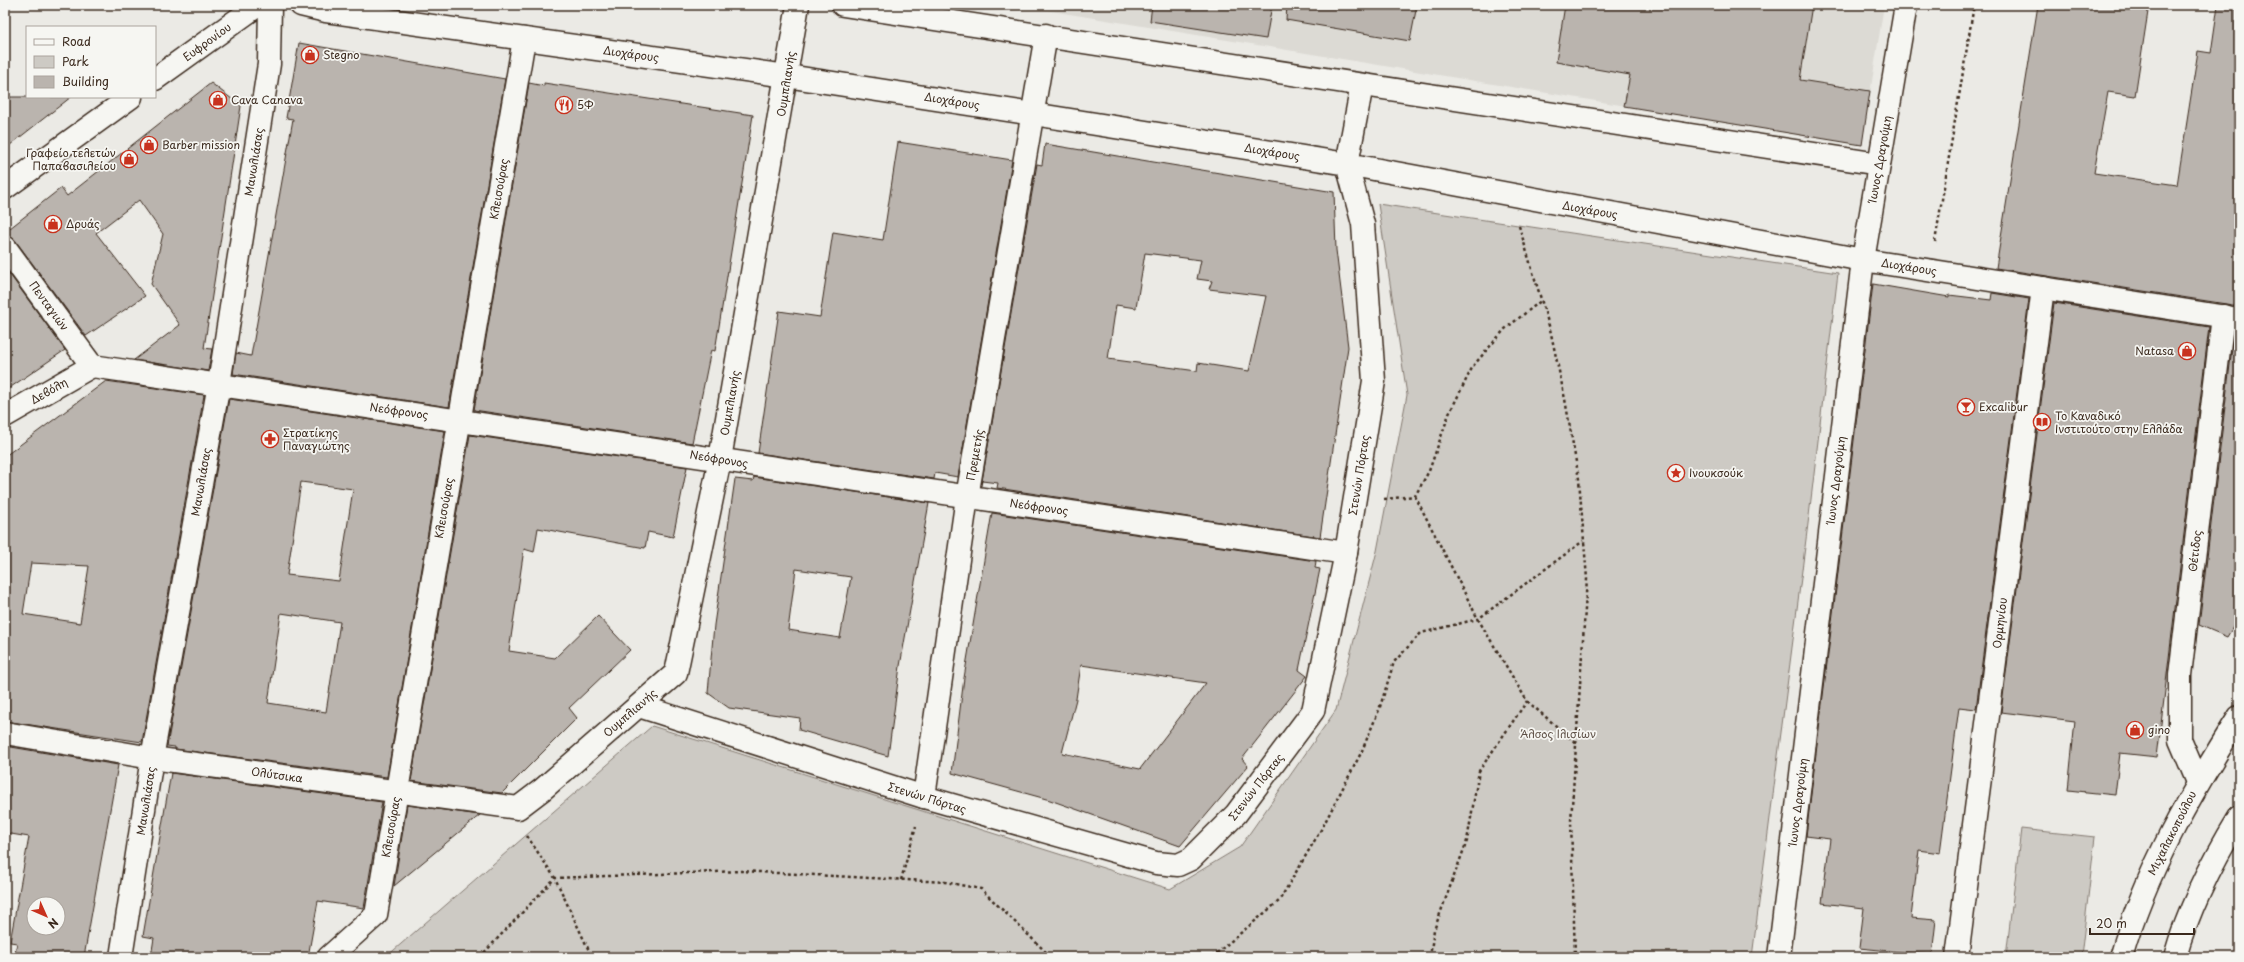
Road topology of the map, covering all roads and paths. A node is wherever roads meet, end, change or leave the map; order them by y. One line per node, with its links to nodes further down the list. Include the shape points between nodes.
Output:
1 (258, 5): 11 (street, Ευφρονίου)
2 (270, 5): 26 (street, Μανωλιάσας, via 269,64)
3 (301, 5): 9 (street, Διοχάρους, via 326,12)
4 (798, 5): 10 (street, Ουμπλιανής)
5 (843, 5): 8 (street)
6 (1906, 5): 16 (street, Ίωνος Δραγούμη)
7 (1974, 5): 21 (path)
8 (1046, 35): 12 (street); 14 (street, Πρεμετής)
9 (524, 39): 10 (street, Διοχάρους); 28 (street, Κλεισούρας)
10 (787, 76): 14 (street, Διοχάρους); 29 (street, Ουμπλιανής)
11 (156, 79)
12 (1362, 85): 15 (street); 16 (street)
13 (130, 98): 17 (street)
14 (1033, 114): 15 (street, Διοχάρους); 30 (street, Πρεμετής)
15 (1347, 164): 18 (street, Διοχάρους); 32 (street, Στενών Πόρτας, via 1363,224 1374,381)
16 (1879, 164): 20 (street, Ίωνος Δραγούμη)
17 (5, 188)
18 (1508, 196): 20 (street, Διοχάρους); 23 (path)
19 (5, 247): 25 (street, Πενταγιών)
20 (1862, 260): 21 (street, Διοχάρους); 59 (street, Ίωνος Δραγούμη)
21 (1930, 270): 22 (street, Διοχάρους)
22 (2043, 288): 24 (street, Διοχάρους); 60 (street, Ορμηνίου)
23 (1542, 300): 31 (path, via 1505,329 1473,366 1449,414 1429,471); 33 (path, via 1565,399 1576,464)
24 (2231, 317): 42 (street, Θέτιδος, via 2180,675 2180,740)
25 (92, 366): 26 (street, Νεόφρονος); 27 (street, Δεβόλη)
26 (218, 384): 28 (street, Νεόφρονος); 41 (street, Μανωλιάσας)
27 (5, 416)
28 (459, 420): 29 (street, Νεόφρονος); 44 (street, Κλεισούρας)
29 (720, 459): 30 (street, Νεόφρονος); 37 (street, Ουμπλιανής, via 676,673)
30 (968, 496): 34 (street, Νεόφρονος); 45 (street, Πρεμετής)
31 (1415, 496): 32 (path); 35 (path)
32 (1354, 502): 34 (street, Στενών Πόρτας)
33 (1584, 541): 35 (path); 40 (path, via 1587,579)
34 (1346, 553): 45 (street, Στενών Πόρτας, via 1313,711 1236,814 1192,858 1178,865 1156,864)
35 (1478, 619): 36 (path); 56 (path, via 1421,634 1394,662 1379,710 1361,753 1322,828 1279,901)
36 (1527, 701): 40 (path); 57 (path, via 1479,771 1467,841 1434,930)
37 (639, 706): 43 (street, Ουμπλιανής); 45 (street, Στενών Πόρτας)
38 (2239, 717): 42 (street, Μιχαλακοπούλου)
39 (5, 733): 41 (street, Ολύτσικα)
40 (1576, 743): 58 (path, via 1572,821)
41 (152, 758): 44 (street, Ολύτσικα); 51 (street, Μανωλιάσας)
42 (2198, 782): 61 (street, Μιχαλακοπούλου, via 2170,833 2148,881)
43 (543, 789): 46 (street, Ολύτσικα, via 518,808)
44 (396, 792): 46 (street, Ολύτσικα); 52 (street, Κλεισούρας, via 376,915)
45 (924, 797)
46 (507, 806): 49 (path)
47 (2239, 818): 62 (street, via 2194,901)
48 (917, 823): 50 (path)
49 (555, 878): 50 (path, via 740,871); 53 (path); 54 (path)
50 (901, 880): 55 (path, via 945,882 981,889)
51 (121, 957)
52 (329, 957)
53 (480, 957)
54 (592, 957)
55 (1051, 957)
56 (1212, 957)
57 (1430, 957)
58 (1575, 957)
59 (1779, 957)
60 (1957, 957)
61 (2121, 957)
62 (2175, 957)

